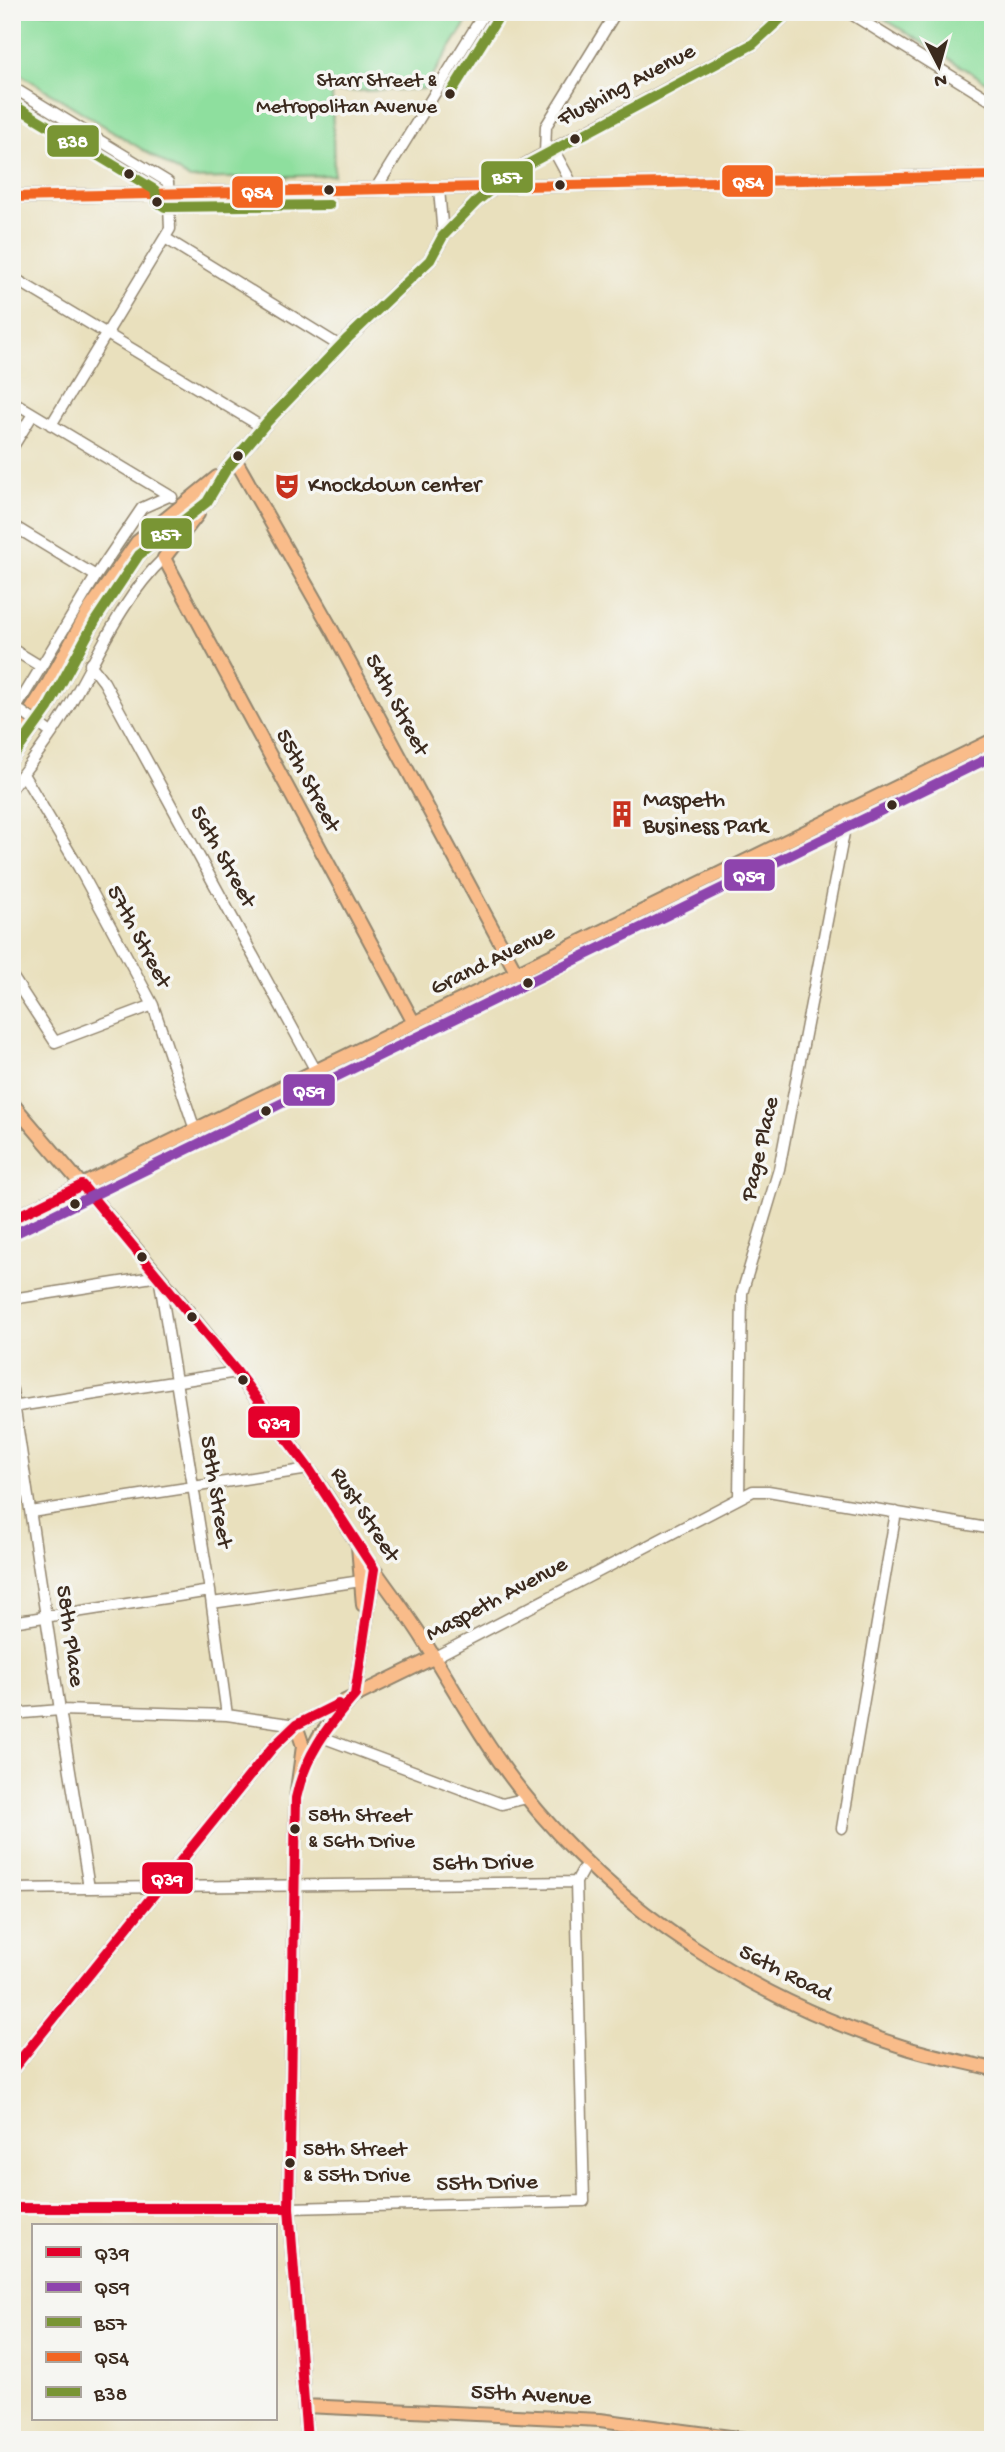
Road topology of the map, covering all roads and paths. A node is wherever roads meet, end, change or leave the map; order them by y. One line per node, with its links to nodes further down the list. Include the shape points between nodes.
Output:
1 (485, 12): 12 (street)
2 (616, 12): 7 (street, via 546,126)
3 (788, 12): 7 (main road, Flushing Avenue, via 753,44)
4 (848, 12): 6 (street)
5 (12, 87): 13 (street, via 168,182)
6 (993, 102)
7 (549, 151): 9 (street); 10 (main road, Flushing Avenue)
8 (993, 176): 9 (main road)
9 (572, 184): 10 (main road)
10 (494, 186): 11 (main road); 15 (main road, Flushing Avenue)
11 (439, 189): 12 (main road); 15 (street)
12 (375, 190): 13 (main road)
13 (169, 194): 14 (main road); 16 (street, via 170,229)
14 (12, 197)
15 (443, 236): 19 (main road, Flushing Avenue, via 430,260)
16 (164, 238): 18 (street); 19 (street)
17 (12, 277): 18 (street)
18 (107, 333): 22 (street); 23 (street)
19 (340, 346): 23 (main road, Flushing Avenue)
20 (12, 401): 21 (street)
21 (33, 414): 22 (street); 24 (street)
22 (51, 425): 27 (street)
23 (262, 427): 25 (main road, Flushing Avenue)
24 (12, 448)
25 (235, 459): 26 (main road, Flushing Avenue); 45 (main road, 54th Street)
26 (226, 470): 28 (main road, Flushing Avenue); 29 (main road, Flushing Avenue)
27 (169, 496): 29 (street); 32 (street, via 142,508)
28 (207, 502): 31 (main road); 40 (main road, Flushing Avenue, via 139,555 95,621 48,708)
29 (184, 505): 38 (main road, Flushing Avenue, via 137,542 118,565)
30 (12, 524): 32 (street)
31 (164, 558): 34 (street, via 138,588); 48 (main road, 55th Street)
32 (96, 576): 35 (street)
33 (12, 649): 35 (street)
34 (90, 664): 37 (street); 49 (street, 56th Street, via 104,682)
35 (40, 666): 36 (street)
36 (17, 712): 37 (street, bridge)
37 (50, 732): 42 (street)
38 (12, 740)
39 (988, 742): 41 (street); 44 (main road, Grand Avenue)
40 (12, 758)
41 (993, 763)
42 (23, 774): 43 (street); 47 (street, 57th Street)
43 (12, 788)
44 (848, 812): 45 (main road, Grand Avenue); 62 (street, Page Place, via 779,1168 742,1293)
45 (516, 972): 48 (main road, Grand Avenue)
46 (12, 976): 47 (street, via 55,1042)
47 (153, 1005): 51 (street, 57th Street)
48 (414, 1023): 49 (main road, Grand Avenue)
49 (316, 1071): 51 (main road, Grand Avenue)
50 (12, 1102): 52 (main road, Rust Street)
51 (195, 1130): 52 (main road, Grand Avenue)
52 (82, 1185): 53 (main road, Grand Avenue); 54 (main road, Rust Street)
53 (12, 1219)
54 (159, 1276): 55 (street); 56 (main road, Rust Street); 57 (street, 58th Street)
55 (12, 1299)
56 (237, 1372): 57 (street); 60 (main road, Rust Street)
57 (177, 1382): 59 (street); 61 (street, 58th Street)
58 (12, 1390): 59 (street, 58th Place)
59 (14, 1407): 63 (street, 58th Place)
60 (309, 1469): 61 (street); 66 (main road, Rust Street)
61 (193, 1487): 63 (street); 69 (street, 58th Street)
62 (739, 1497): 64 (street, Maspeth Avenue, via 768,1491); 74 (street, Maspeth Avenue)
63 (31, 1512): 71 (street, 58th Place)
64 (896, 1512): 65 (street, Maspeth Avenue); 83 (street)
65 (993, 1529)
66 (358, 1545): 67 (main road, Rust Street); 68 (main road)
67 (374, 1569): 73 (main road); 74 (main road, Rust Street)
68 (361, 1581): 70 (street); 73 (main road)
69 (210, 1591): 70 (street, 58th Street); 71 (street)
70 (212, 1603): 78 (street, 58th Street)
71 (47, 1617): 72 (street); 76 (street, 58th Place)
72 (12, 1622)
73 (365, 1622): 75 (main road)
74 (433, 1658): 75 (main road, Maspeth Avenue); 82 (main road, Rust Street)
75 (355, 1695): 79 (main road, Maspeth Avenue); 80 (main road)
76 (60, 1710): 77 (street); 78 (street); 88 (street, 58th Place)
77 (12, 1714)
78 (227, 1715): 79 (street)
79 (296, 1725): 81 (main road, via 303,1746); 87 (main road, Maspeth Avenue)
80 (319, 1736): 81 (main road); 82 (street, via 502,1804)
81 (299, 1774): 86 (main road)
82 (527, 1798): 84 (main road, Rust Street)
83 (842, 1828)
84 (586, 1864): 85 (street); 90 (main road, 56th Road, via 696,1952 763,1989 827,2019 911,2049)
85 (576, 1882): 86 (street, 56th Drive); 93 (street, 55th Drive, via 584,2201)
86 (296, 1885): 87 (street, 56th Drive); 93 (main road)
87 (159, 1887): 88 (street, 56th Drive); 91 (main road, Maspeth Avenue)
88 (89, 1888): 89 (street, 56th Drive)
89 (12, 1889)
90 (993, 2069)
91 (12, 2070)
92 (12, 2208): 93 (street, 55th Drive)
93 (289, 2208): 94 (main road)
94 (305, 2406): 95 (main road); 96 (main road, 55th Avenue, via 600,2420)
95 (307, 2440)
96 (753, 2440)

